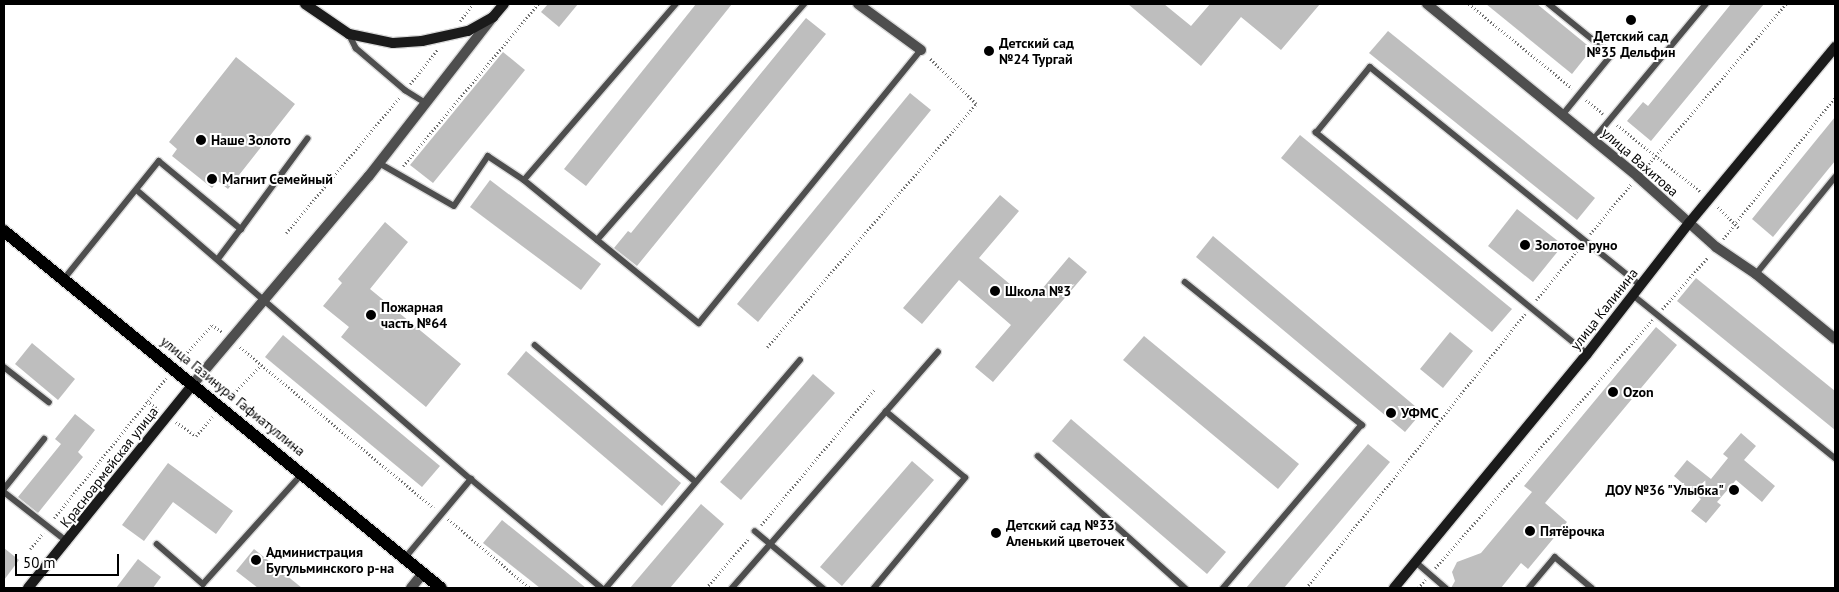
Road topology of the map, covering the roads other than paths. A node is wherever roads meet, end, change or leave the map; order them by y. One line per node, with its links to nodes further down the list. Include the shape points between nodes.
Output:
1 (305, 4): 10 (street)
2 (504, 4): 9 (street)
3 (676, 4): 19 (lane)
4 (804, 4): 24 (lane)
5 (858, 4): 12 (street)
6 (1427, 4): 14 (street, улица Вахитова)
7 (1549, 4): 14 (lane, via 1612,55)
8 (1706, 4): 16 (lane)
9 (493, 17): 10 (street, via 468,32 448,37 393,43); 13 (street)
10 (349, 34): 13 (lane, via 356,48 405,90)
11 (1835, 47): 21 (street, улица Калинина)
12 (921, 50): 24 (lane, via 699,323)
13 (426, 103): 17 (street)
14 (1563, 115): 16 (street, улица Вахитова)
15 (306, 139): 22 (lane)
16 (1593, 140): 21 (street, улица Вахитова)
17 (379, 163): 19 (lane, via 454,206 488,156); 31 (street)
18 (1835, 177): 26 (lane)
19 (524, 180): 24 (lane)
20 (137, 190): 22 (lane, via 159,161); 25 (lane); 27 (lane)
21 (1689, 223): 26 (street, улица Вахитова, via 1716,248); 29 (street, улица Калинина)
22 (242, 229): 25 (lane)
23 (4, 231): 27 (main road, улица Газинура Гафиатуллина)
24 (597, 240)
25 (218, 259): 31 (lane)
26 (1756, 274): 32 (street, улица Вахитова)
27 (64, 279): 38 (main road, улица Газинура Гафиатуллина)
28 (1185, 282): 64 (lane, via 1362,425)
29 (1640, 286): 30 (street, улица Калинина); 35 (lane, via 1370,68 1316,133)
30 (1633, 295): 35 (street, улица Калинина); 43 (lane)
31 (262, 300): 38 (street); 45 (lane)
32 (1835, 339)
33 (535, 345): 46 (lane)
34 (938, 352): 40 (lane)
35 (1587, 354): 53 (street, улица Калинина)
36 (800, 360): 46 (lane)
37 (4, 367): 39 (lane)
38 (193, 384): 44 (main road, улица Газинура Гафиатуллина); 49 (street, Красноармейская улица)
39 (49, 402)
40 (886, 412): 51 (lane); 62 (lane, via 965,478)
41 (44, 439): 47 (lane)
42 (1038, 456): 63 (lane)
43 (1835, 458)
44 (303, 472): 50 (lane, via 203,584); 52 (main road, улица Газинура Гафиатуллина)
45 (471, 479): 52 (lane); 58 (lane)
46 (695, 481): 59 (lane)
47 (4, 490): 49 (lane)
48 (755, 531): 51 (lane)
49 (68, 542): 55 (street, Красноармейская улица)
50 (157, 544)
51 (770, 544): 60 (lane); 61 (lane)
52 (405, 558): 54 (main road, улица Газинура Гафиатуллина)
53 (1416, 562): 65 (street, улица Калинина); 66 (lane)
54 (423, 573): 56 (street); 57 (main road, улица Газинура Гафиатуллина)
55 (28, 588)
56 (411, 588)
57 (441, 588)
58 (602, 588)
59 (606, 588)
60 (732, 588)
61 (823, 588)
62 (874, 588)
63 (1185, 588)
64 (1224, 588)
65 (1394, 588)
66 (1446, 588)
67 (1529, 588): 68 (lane, via 1554,557)
68 (1592, 588)

